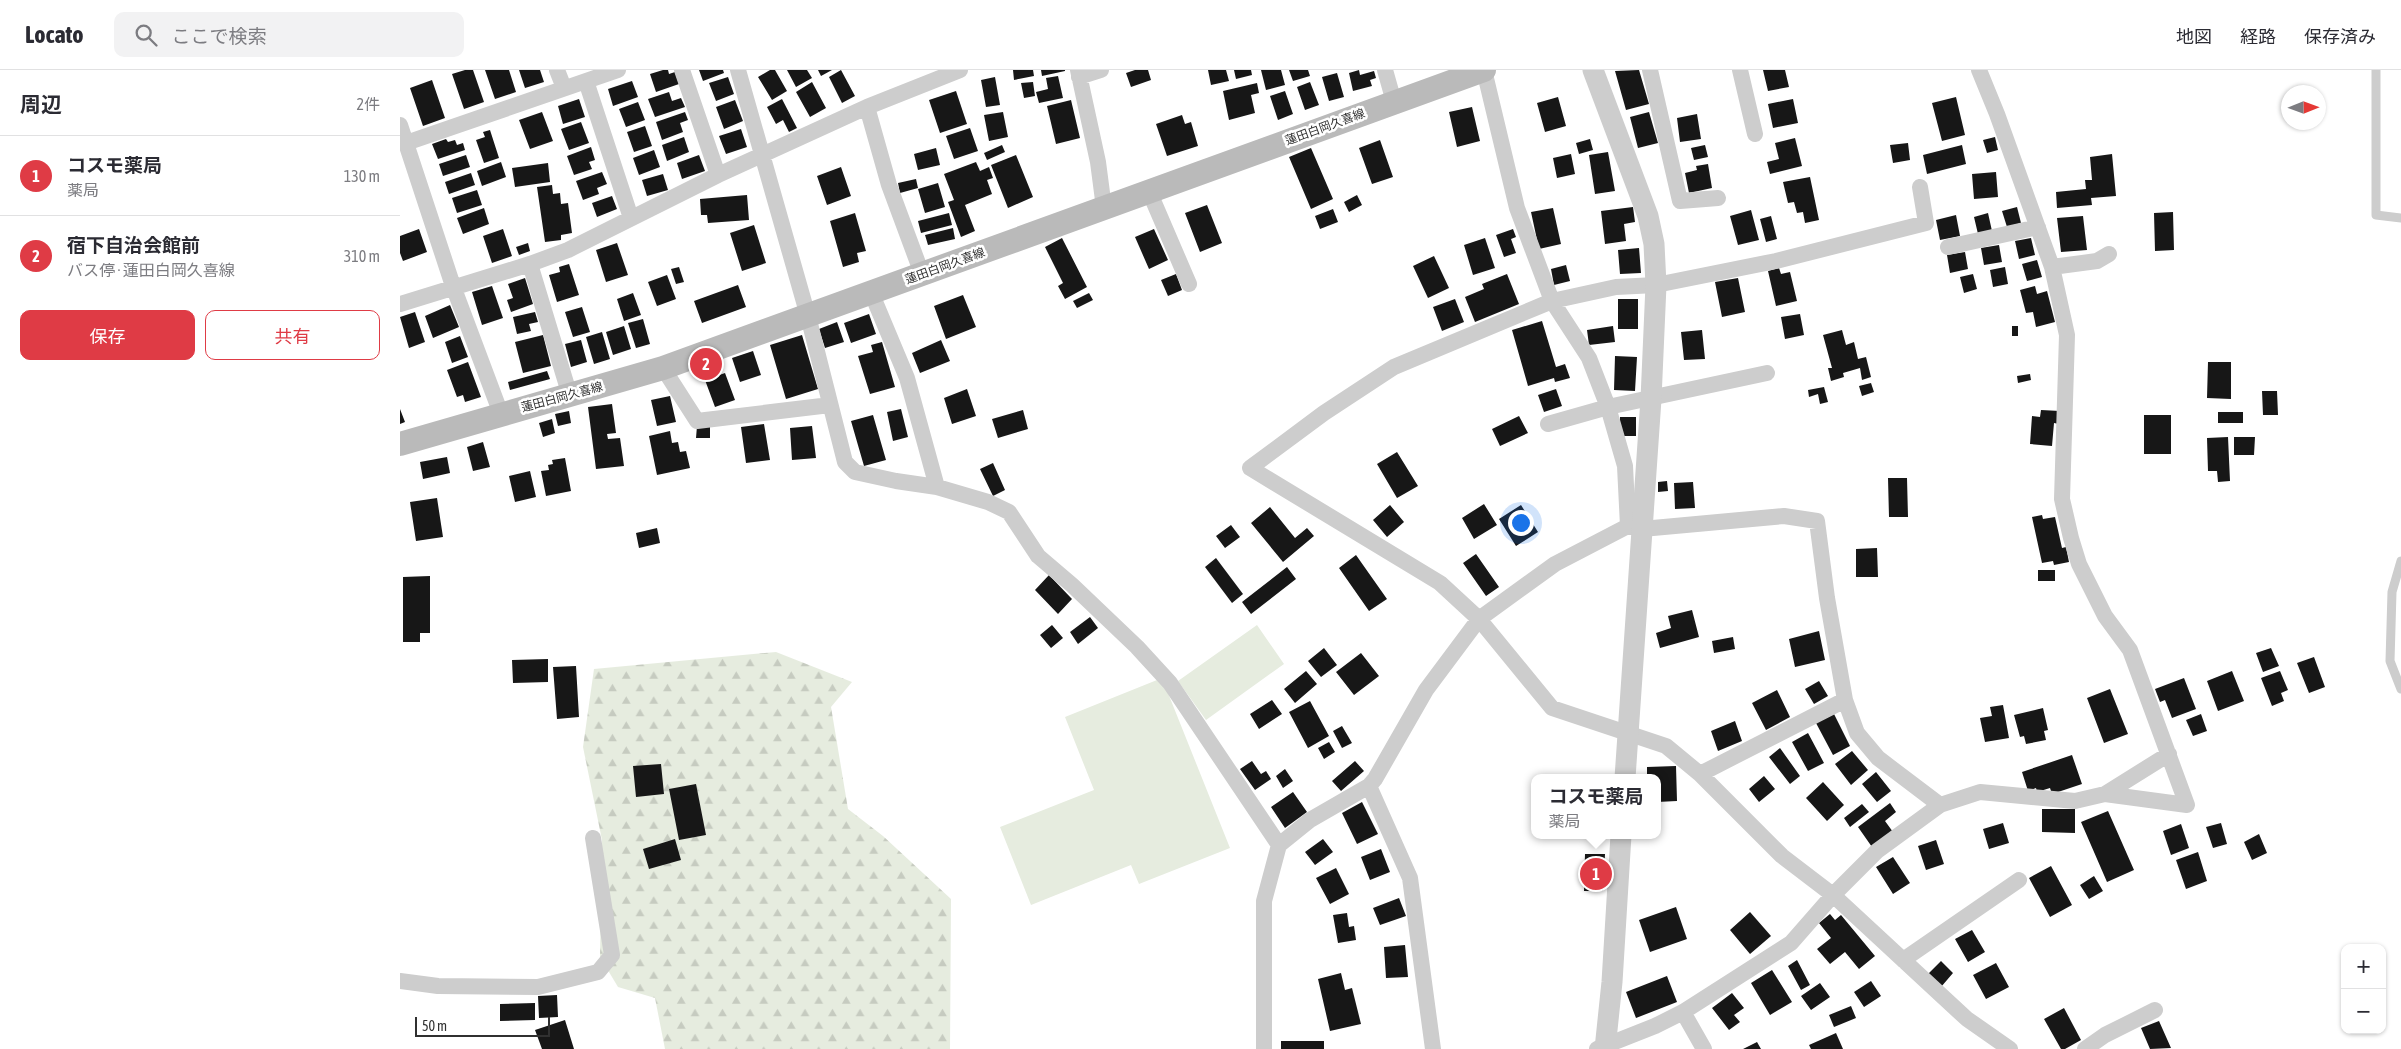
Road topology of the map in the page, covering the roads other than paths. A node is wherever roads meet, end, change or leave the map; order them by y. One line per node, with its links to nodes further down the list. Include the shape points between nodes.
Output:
1 (557, 70): 16 (street)
2 (618, 70): 15 (street)
3 (682, 70): 23 (street)
4 (738, 70): 22 (street)
5 (960, 70): 18 (street)
6 (1101, 70): 14 (street)
7 (1385, 70): 17 (street)
8 (1484, 70): 17 (main road, 蓮田白岡久喜線); 40 (street, via 1517,208)
9 (1594, 70): 37 (street, via 1648,216 1654,244)
10 (1650, 70): 26 (street, via 1680,201)
11 (1740, 70): 20 (street)
12 (1979, 70): 30 (street)
13 (2376, 70): 29 (lane, via 2376,214)
14 (1078, 74): 27 (street, via 1098,162)
15 (586, 81): 16 (street); 28 (street)
16 (564, 88): 21 (street)
17 (1394, 102): 25 (main road, 蓮田白岡久喜線)
18 (868, 107): 22 (street); 35 (street, via 889,185)
19 (400, 125): 21 (street)
20 (1754, 134)
21 (406, 143): 38 (street)
22 (763, 154): 23 (street); 42 (street)
23 (718, 175): 28 (street)
24 (1920, 187): 37 (street, via 1926,223 1776,261)
25 (1149, 192): 27 (main road, 蓮田白岡久喜線); 36 (street)
26 (1718, 198)
27 (1104, 208): 35 (main road, 蓮田白岡久喜線)
28 (631, 218): 33 (street, via 568,250)
29 (2401, 218)
30 (2038, 227): 31 (street); 34 (street)
31 (1948, 247)
32 (2109, 254): 34 (street, via 2097,261)
33 (530, 264): 38 (street); 45 (street)
34 (2052, 267): 59 (street, via 2067,335 2062,499 2071,538 2079,564 2105,616 2130,650)
35 (922, 274): 39 (main road, 蓮田白岡久喜線)
36 (1189, 284)
37 (1656, 285): 40 (street, via 1616,288); 46 (street)
38 (454, 286): 41 (street); 49 (street)
39 (871, 292): 42 (main road, 蓮田白岡久喜線); 52 (street, via 907,378)
40 (1552, 301): 48 (street, via 1589,358); 55 (street, via 1394,367 1324,413 1250,468 1440,582)
41 (400, 304)
42 (808, 316): 43 (main road, 蓮田白岡久喜線); 47 (street)
43 (663, 368): 45 (main road, 蓮田白岡久喜線); 47 (street, via 698,420)
44 (1766, 373): 46 (street)
45 (570, 396): 49 (main road, 蓮田白岡久喜線)
46 (1651, 398): 48 (street); 53 (street)
47 (830, 405): 52 (street, via 845,462 855,472)
48 (1608, 407): 50 (street); 53 (street, via 1625,466)
49 (501, 414): 51 (main road, 蓮田白岡久喜線)
50 (1548, 424)
51 (400, 444)
52 (937, 487): 67 (street, via 988,502 1009,512 1038,556 1137,647 1170,683)
53 (1635, 527): 55 (street, via 1555,564); 57 (street, via 1784,516 1817,522); 58 (street)
54 (2401, 561): 56 (lane, via 2392,592 2390,661)
55 (1479, 619): 58 (street, via 1552,708); 62 (street, via 1426,690)
56 (2401, 689)
57 (1845, 700): 61 (street); 64 (street, via 1857,733 1878,758)
58 (1628, 734): 60 (street); 61 (street, via 1666,746)
59 (2169, 754): 63 (street); 63 (street, via 2187,805)
60 (1625, 774)
61 (1700, 774): 69 (street, via 1782,856)
62 (1369, 786): 67 (street, via 1310,820); 76 (street, via 1410,878)
63 (2105, 794): 64 (street, via 2075,801 1980,792)
64 (1940, 805): 69 (street, via 1877,851)
65 (593, 838): 71 (street, via 612,955 598,972 538,987 438,986)
66 (1621, 839): 74 (street, via 1612,982)
67 (1279, 844): 75 (street, via 1264,901)
68 (2019, 880): 70 (street)
69 (1832, 895): 70 (street); 73 (street, via 1791,943)
70 (1903, 960): 78 (street, via 1967,1019)
71 (400, 981)
72 (2155, 1010): 79 (street)
73 (1683, 1012): 74 (street); 77 (street)
74 (1602, 1048)
75 (1264, 1049)
76 (1433, 1049)
77 (1704, 1049)
78 (2010, 1049)
79 (2084, 1049)

